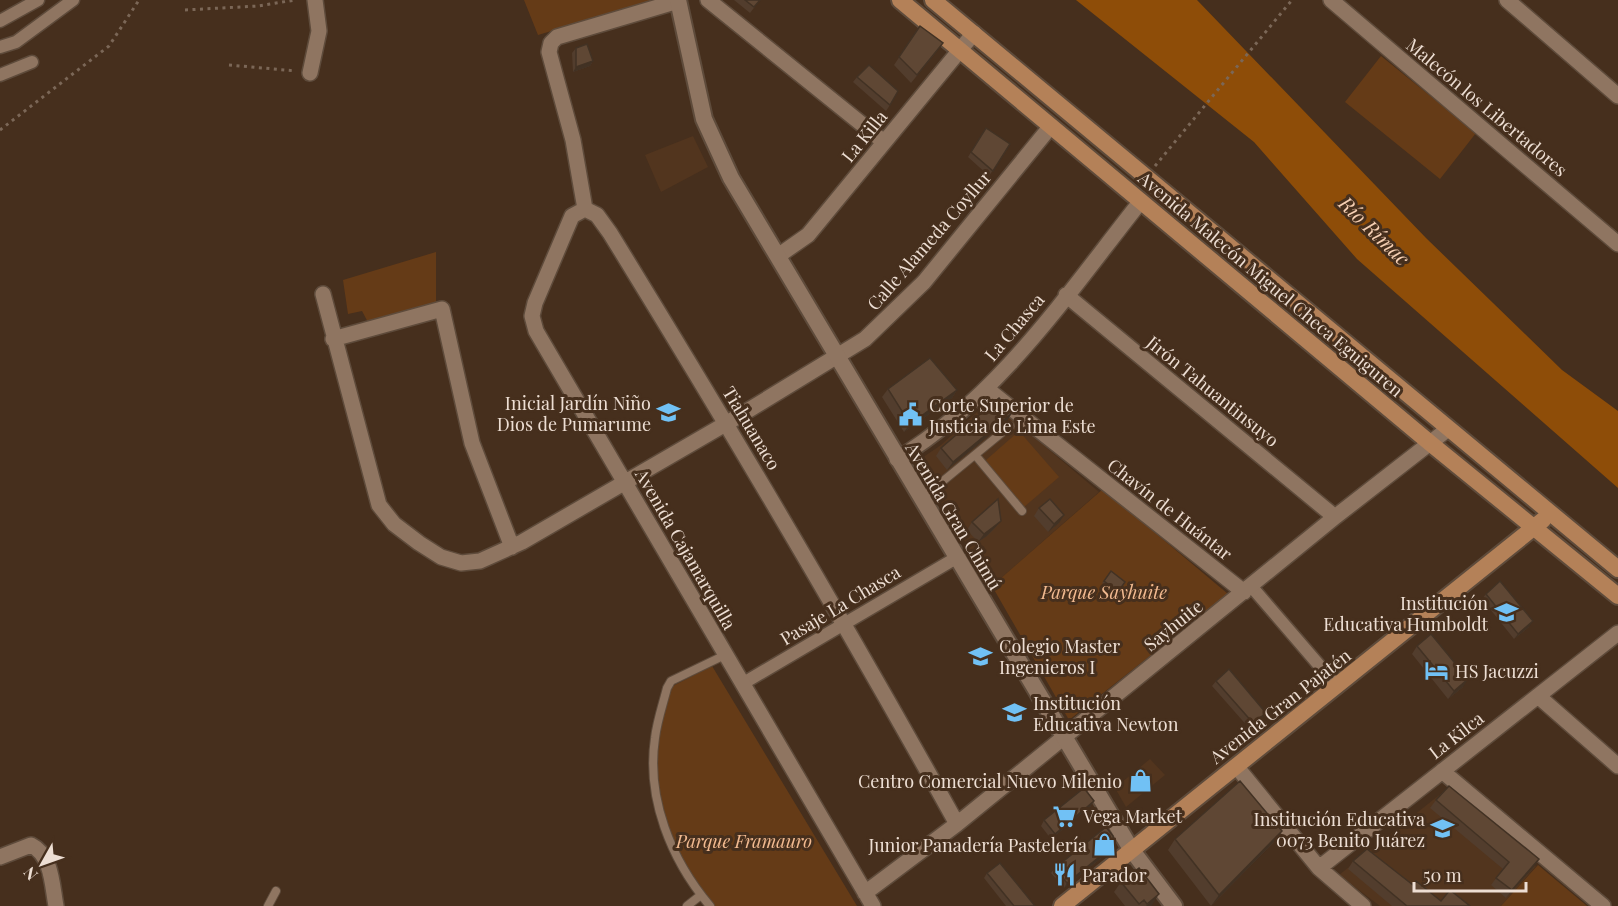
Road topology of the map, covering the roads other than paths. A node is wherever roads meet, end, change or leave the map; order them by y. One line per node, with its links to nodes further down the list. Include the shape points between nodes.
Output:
1 (38, 0): 10 (street)
2 (73, 0): 12 (street, via 16,42)
3 (315, 0): 15 (street, via 319,31)
4 (708, 0): 19 (street)
5 (900, 0): 13 (main road, Avenida Malecón Miguel Checa Eguiguren)
6 (933, 0): 11 (main road, Avenida Malecón Miguel Checa Eguiguren)
7 (1331, 0): 22 (street, Malecón los Libertadores)
8 (1507, 0): 17 (street)
9 (678, 1): 21 (street, via 557,37 551,43 549,52 573,140); 23 (street, Avenida Gran Chimú, via 704,119 731,178)
10 (0, 21)
11 (974, 33): 13 (street, La Killa); 31 (main road, Avenida Malecón Miguel Checa Eguiguren)
12 (0, 47)
13 (961, 49): 18 (main road, Avenida Malecón Miguel Checa Eguiguren); 19 (street, La Killa)
14 (32, 63): 16 (street)
15 (310, 73)
16 (0, 75)
17 (1618, 96)
18 (1051, 126): 20 (main road, Avenida Malecón Miguel Checa Eguiguren); 27 (street, Calle Alameda Coyllur, via 910,297 866,339)
19 (884, 142): 23 (street, La Killa, via 808,236)
20 (1141, 201): 25 (street, La Chasca); 32 (main road, Avenida Malecón Miguel Checa Eguiguren)
21 (585, 209): 29 (street, Tiahuanaco, via 597,215 610,233); 35 (street, Avenida Cajamarquilla, via 572,216 532,316 536,331)
22 (1618, 244)
23 (778, 256): 27 (street, Avenida Gran Chimú)
24 (322, 294): 26 (street, Calle Alameda Coyllur)
25 (1066, 295): 28 (street, La Chasca); 39 (street, Jirón Tahuantinsuyo)
26 (333, 339): 41 (street, Calle Alameda Coyllur, via 378,505 393,524 441,557 462,563 480,561); 41 (street, via 442,309 472,443)
27 (838, 357): 29 (street, Calle Alameda Coyllur); 34 (street, Avenida Gran Chimú)
28 (987, 389): 34 (street, La Chasca, via 948,425); 44 (street, Chavín de Huántar)
29 (727, 423): 35 (street, Calle Alameda Coyllur); 46 (street, Tiahuanaco)
30 (1010, 426): 33 (lane)
31 (1448, 429): 32 (street, Sayhuite); 38 (main road, Avenida Malecón Miguel Checa Eguiguren)
32 (1430, 443): 39 (street, Sayhuite); 40 (main road, Avenida Malecón Miguel Checa Eguiguren)
33 (976, 456): 36 (lane); 37 (lane)
34 (897, 459): 36 (street, Avenida Gran Chimú)
35 (624, 483): 41 (street, Calle Alameda Coyllur); 48 (street, Avenida Cajamarquilla)
36 (921, 499): 42 (street, Avenida Gran Chimú)
37 (1022, 511)
38 (1551, 514): 40 (main road, Avenida Gran Pajatén); 43 (main road, Avenida Malecón Miguel Checa Eguiguren)
39 (1335, 517): 44 (street, Sayhuite)
40 (1535, 527): 45 (main road, Avenida Malecón Miguel Checa Eguiguren); 50 (main road, Avenida Gran Pajatén)
41 (512, 547)
42 (956, 558): 46 (street, Pasaje La Chasca); 52 (street, Avenida Gran Chimú)
43 (1618, 570)
44 (1248, 589): 50 (street); 52 (street, Sayhuite)
45 (1618, 596)
46 (846, 624): 49 (street, Pasaje La Chasca); 56 (street, Tiahuanaco)
47 (1618, 633): 51 (street, La Kilca)
48 (725, 655): 49 (street, Avenida Cajamarquilla); 61 (lane, via 671,681 654,738 655,794 668,836)
49 (742, 684): 62 (street, Avenida Cajamarquilla)
50 (1337, 686): 53 (main road, Avenida Gran Pajatén)
51 (1538, 696): 54 (street); 55 (street, La Kilca)
52 (1065, 738): 56 (street, Sayhuite); 57 (street, Avenida Gran Chimú)
53 (1236, 766): 57 (main road, Avenida Gran Pajatén); 59 (street)
54 (1618, 766)
55 (1442, 771): 59 (street, La Kilca); 70 (street)
56 (957, 824): 62 (street, Sayhuite)
57 (1131, 849): 67 (main road, Avenida Gran Pajatén); 68 (street, Avenida Gran Chimú)
58 (0, 857): 63 (street, via 31,845 41,850)
59 (1319, 868): 69 (street)
60 (276, 891): 64 (lane)
61 (701, 895): 65 (lane); 66 (lane)
62 (869, 900)
63 (56, 906)
64 (268, 906)
65 (687, 906)
66 (710, 906)
67 (1062, 906)
68 (1173, 906)
69 (1363, 906)
70 (1603, 906)

